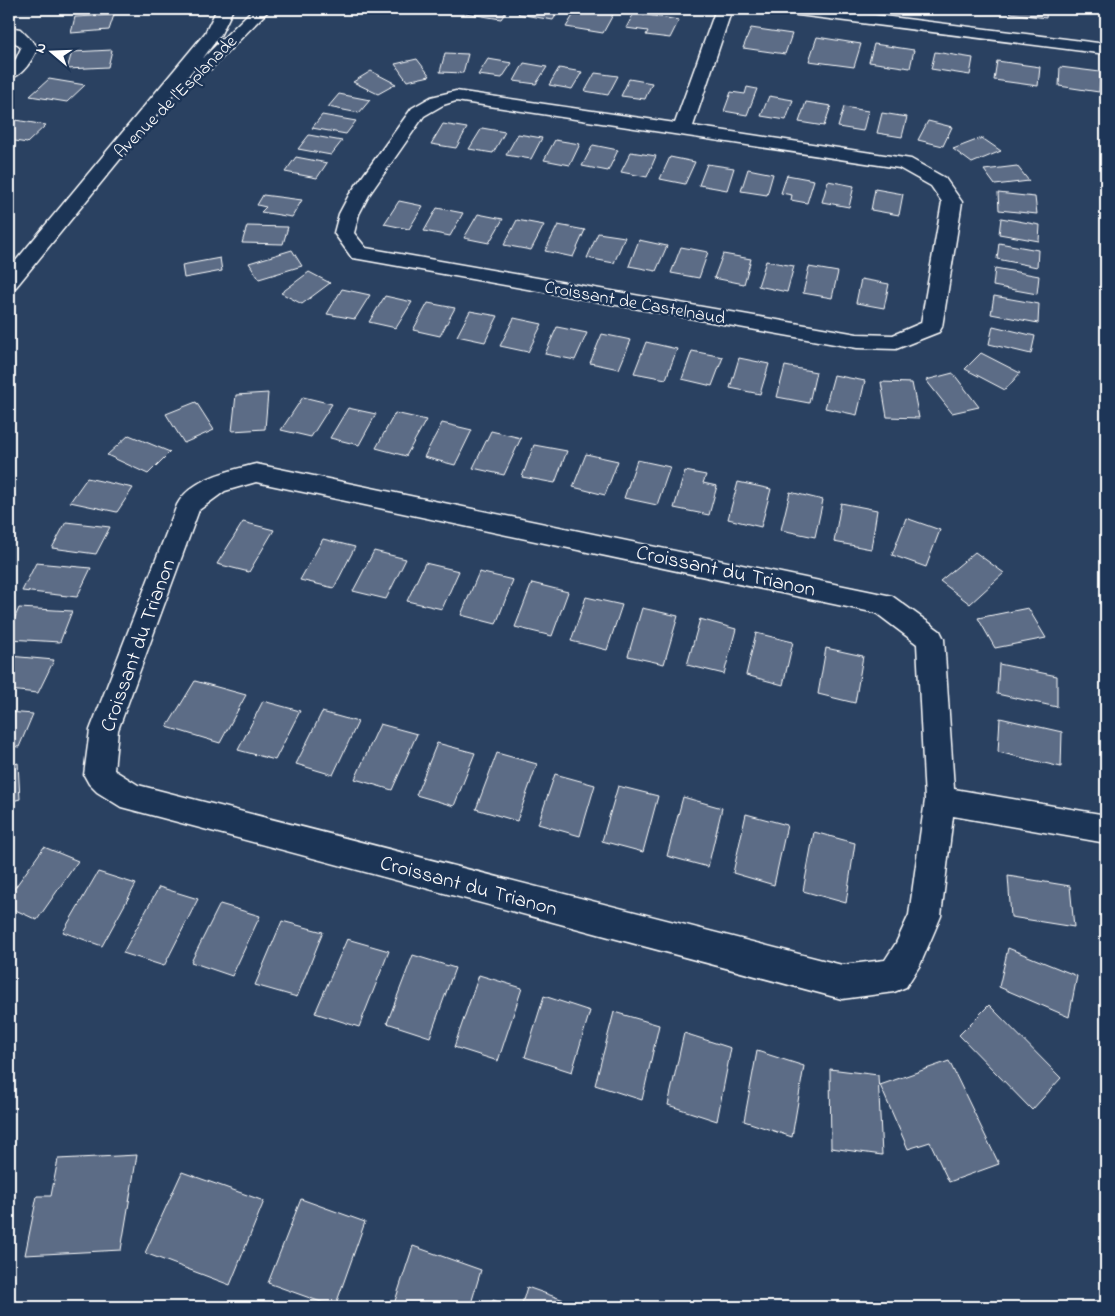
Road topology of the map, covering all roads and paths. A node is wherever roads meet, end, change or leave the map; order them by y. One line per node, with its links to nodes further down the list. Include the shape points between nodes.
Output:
1 (225, 9): 9 (street, Avenue de l'Esplanade, via 213,34)
2 (262, 9): 9 (street, Avenue de l'Esplanade)
3 (724, 9): 8 (street)
4 (790, 9): 6 (street, via 970,24)
5 (9, 32): 7 (street, via 30,47 23,61)
6 (1106, 49)
7 (9, 74)
8 (682, 130): 8 (street, Croissant de Castelnaud, via 904,163 938,182 952,202 931,327 896,342 857,341 359,253 344,233 359,195 418,112 437,101 456,96)
9 (109, 162): 10 (street, Avenue de l'Esplanade)
10 (9, 282)
11 (940, 800): 11 (street, Croissant du Trianon, via 930,639 883,604 256,473 217,484 189,505 104,730 99,764 99,775 132,797 842,982 894,975 908,954 925,916); 12 (street)
12 (1106, 829)

